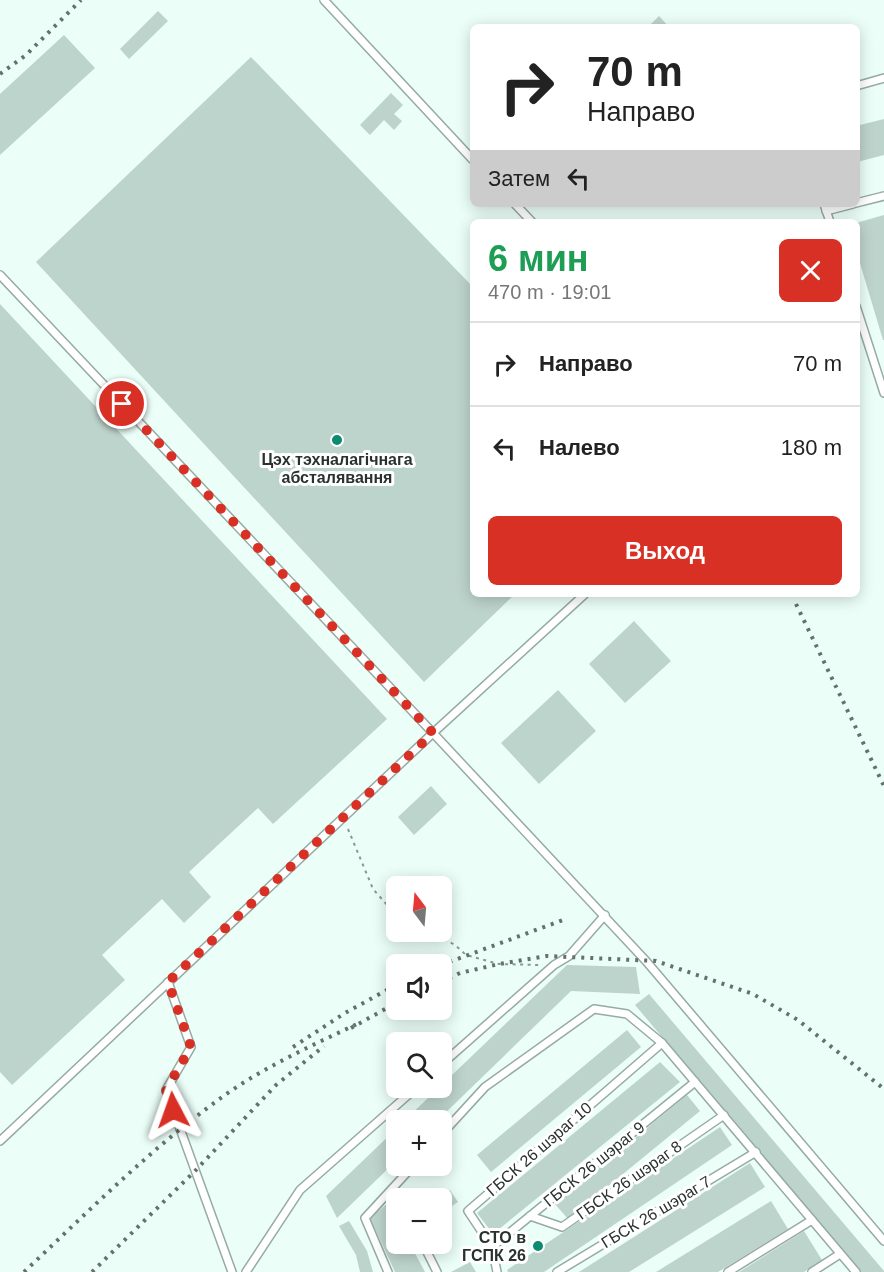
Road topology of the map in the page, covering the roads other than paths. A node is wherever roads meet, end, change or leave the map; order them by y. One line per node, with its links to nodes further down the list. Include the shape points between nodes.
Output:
1 (324, 0): 4 (lane)
2 (884, 78): 3 (lane)
3 (860, 85)
4 (470, 157)
5 (884, 196): 6 (lane)
6 (860, 202)
7 (518, 207): 8 (lane)
8 (528, 219)
9 (0, 275): 14 (lane)
10 (860, 317): 11 (lane)
11 (882, 379): 12 (lane)
12 (884, 393)
13 (582, 597): 14 (lane)
14 (433, 733): 15 (lane); 16 (lane)
15 (605, 915): 18 (lane, via 568,956); 28 (lane)
16 (168, 982): 23 (lane); 32 (lane, via 191,1047 166,1090)
17 (662, 1043): 19 (lane); 22 (lane, via 627,1014 594,1009 485,1087); 29 (lane, ГБСК 26 шэраг 10, via 468,1211)
18 (452, 1055)
19 (695, 1082): 21 (lane); 26 (lane, ГБСК 26 шэраг 9)
20 (405, 1098): 33 (lane, via 300,1190)
21 (724, 1114): 24 (lane); 26 (lane, ГБСК 26 шэраг 8, via 561,1227)
22 (452, 1123)
23 (0, 1141)
24 (756, 1152): 27 (lane); 37 (lane, ГБСК 26 шэраг 7)
25 (404, 1176): 34 (lane, via 365,1218)
26 (530, 1216): 29 (lane, ГБСК 26 шэраг 9)
27 (812, 1220): 31 (lane); 38 (lane)
28 (884, 1241)
29 (492, 1247): 36 (lane, ГБСК 26 шэраг 10)
30 (428, 1254): 35 (lane)
31 (840, 1254): 39 (lane); 40 (lane)
32 (232, 1272)
33 (246, 1272)
34 (388, 1272)
35 (437, 1272)
36 (496, 1272)
37 (557, 1272)
38 (728, 1272)
39 (812, 1272)
40 (856, 1272)

